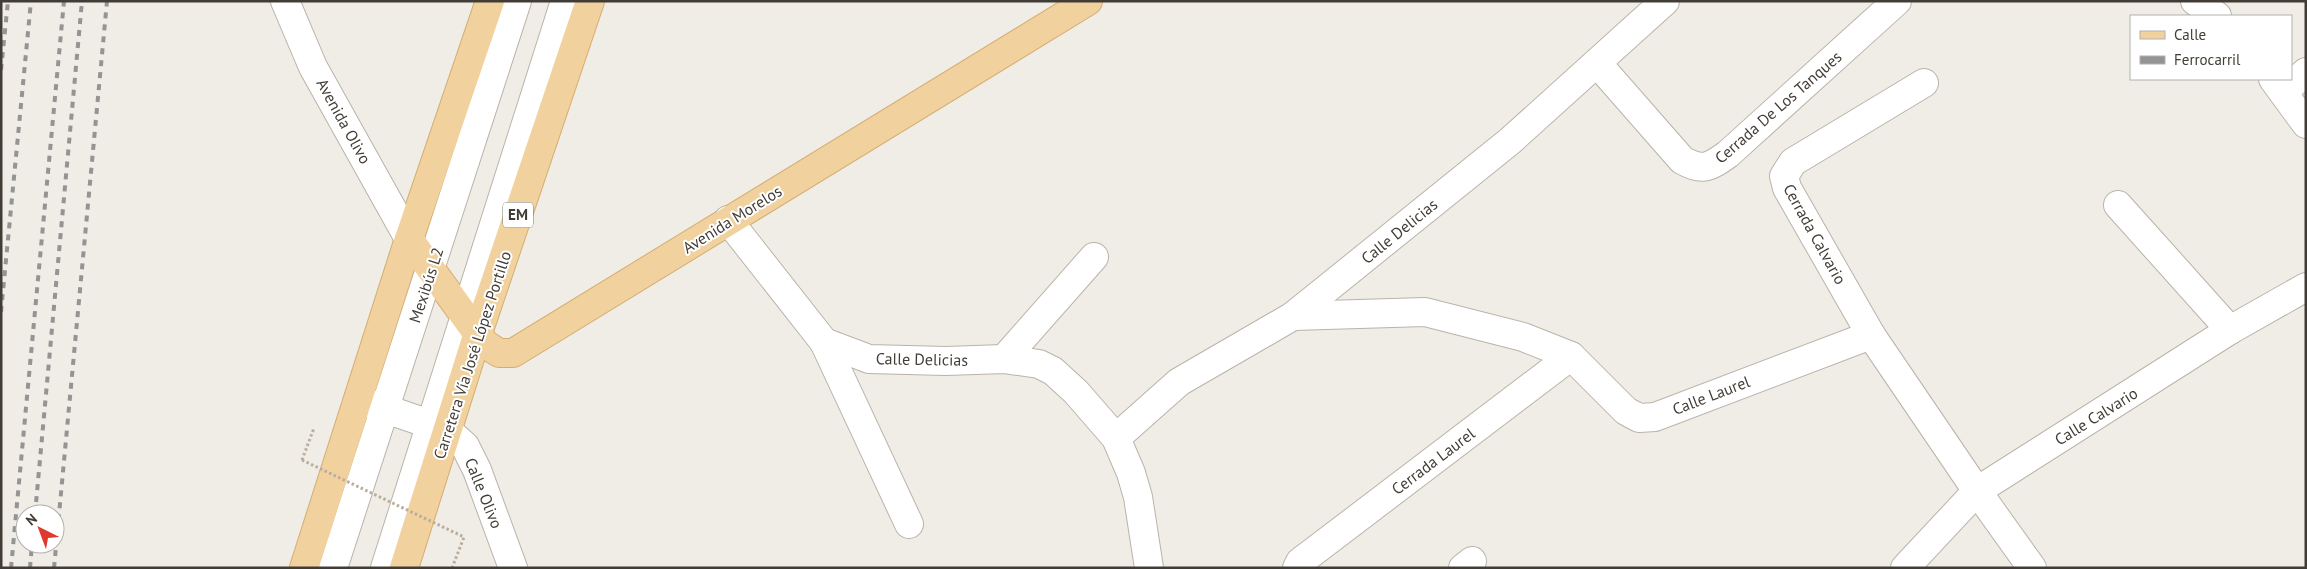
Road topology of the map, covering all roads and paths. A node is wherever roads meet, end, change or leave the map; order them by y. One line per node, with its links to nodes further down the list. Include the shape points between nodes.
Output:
1 (285, 1): 17 (street, Avenida Olivo, via 314,67)
2 (490, 1): 17 (main road)
3 (517, 1): 19 (street, Mexibús L2)
4 (565, 1): 22 (street)
5 (590, 1): 22 (main road, Carretera Vía José López Portillo / EM)
6 (1088, 1): 16 (main road, Avenida Morelos)
7 (1665, 1): 9 (street, Calle Delicias)
8 (1897, 1): 9 (street, Cerrada De Los Tanques, via 1712,165 1696,168 1682,160)
9 (1598, 63): 21 (street, Calle Delicias, via 1510,140)
10 (2306, 72): 11 (street)
11 (2292, 78)
12 (1924, 83): 24 (street, Cerrada Calvario, via 1793,162 1784,176)
13 (2278, 85): 14 (street)
14 (2306, 124)
15 (2118, 205): 23 (street)
16 (728, 220): 22 (main road, Avenida Morelos, via 513,353 499,353 485,344); 25 (street)
17 (409, 239): 19 (main road, Avenida Morelos); 28 (main road)
18 (1094, 257): 27 (street)
19 (431, 270): 22 (main road, Avenida Morelos); 29 (street, Mexibús L2)
20 (2306, 287): 23 (street, Calle Calvario)
21 (1293, 316): 26 (street, Calle Laurel, via 1425,312 1522,337); 32 (street, Calle Delicias, via 1179,382)
22 (471, 327): 31 (main road, Carretera Vía José López Portillo / EM)
23 (2230, 330): 33 (street, Calle Calvario)
24 (1871, 335): 26 (street, Calle Laurel, via 1655,416 1639,418 1626,411); 33 (street)
25 (824, 342): 27 (street, Calle Delicias, via 869,359 946,361); 34 (street)
26 (1571, 356): 42 (street, Cerrada Laurel, via 1300,562)
27 (1004, 358): 32 (street, Calle Delicias, via 1039,364 1052,371 1076,392)
28 (358, 400): 29 (street, Calle Olivo); 35 (main road)
29 (385, 409): 31 (street, Calle Olivo); 36 (street, Mexibús L2)
30 (317, 421): 39 (path, bridge, via 302,460 464,538)
31 (439, 427): 37 (street); 38 (main road, Carretera Vía José López Portillo / EM); 40 (street, Calle Olivo, via 464,446 477,470)
32 (1116, 438): 41 (street, Calle Delicias, via 1138,497)
33 (1977, 491): 43 (street, Calle Calvario); 44 (street)
34 (909, 524)
35 (304, 568)
36 (333, 568)
37 (384, 568)
38 (404, 568)
39 (452, 568)
40 (513, 568)
41 (1149, 568)
42 (1297, 568)
43 (1905, 568)
44 (2032, 568)

